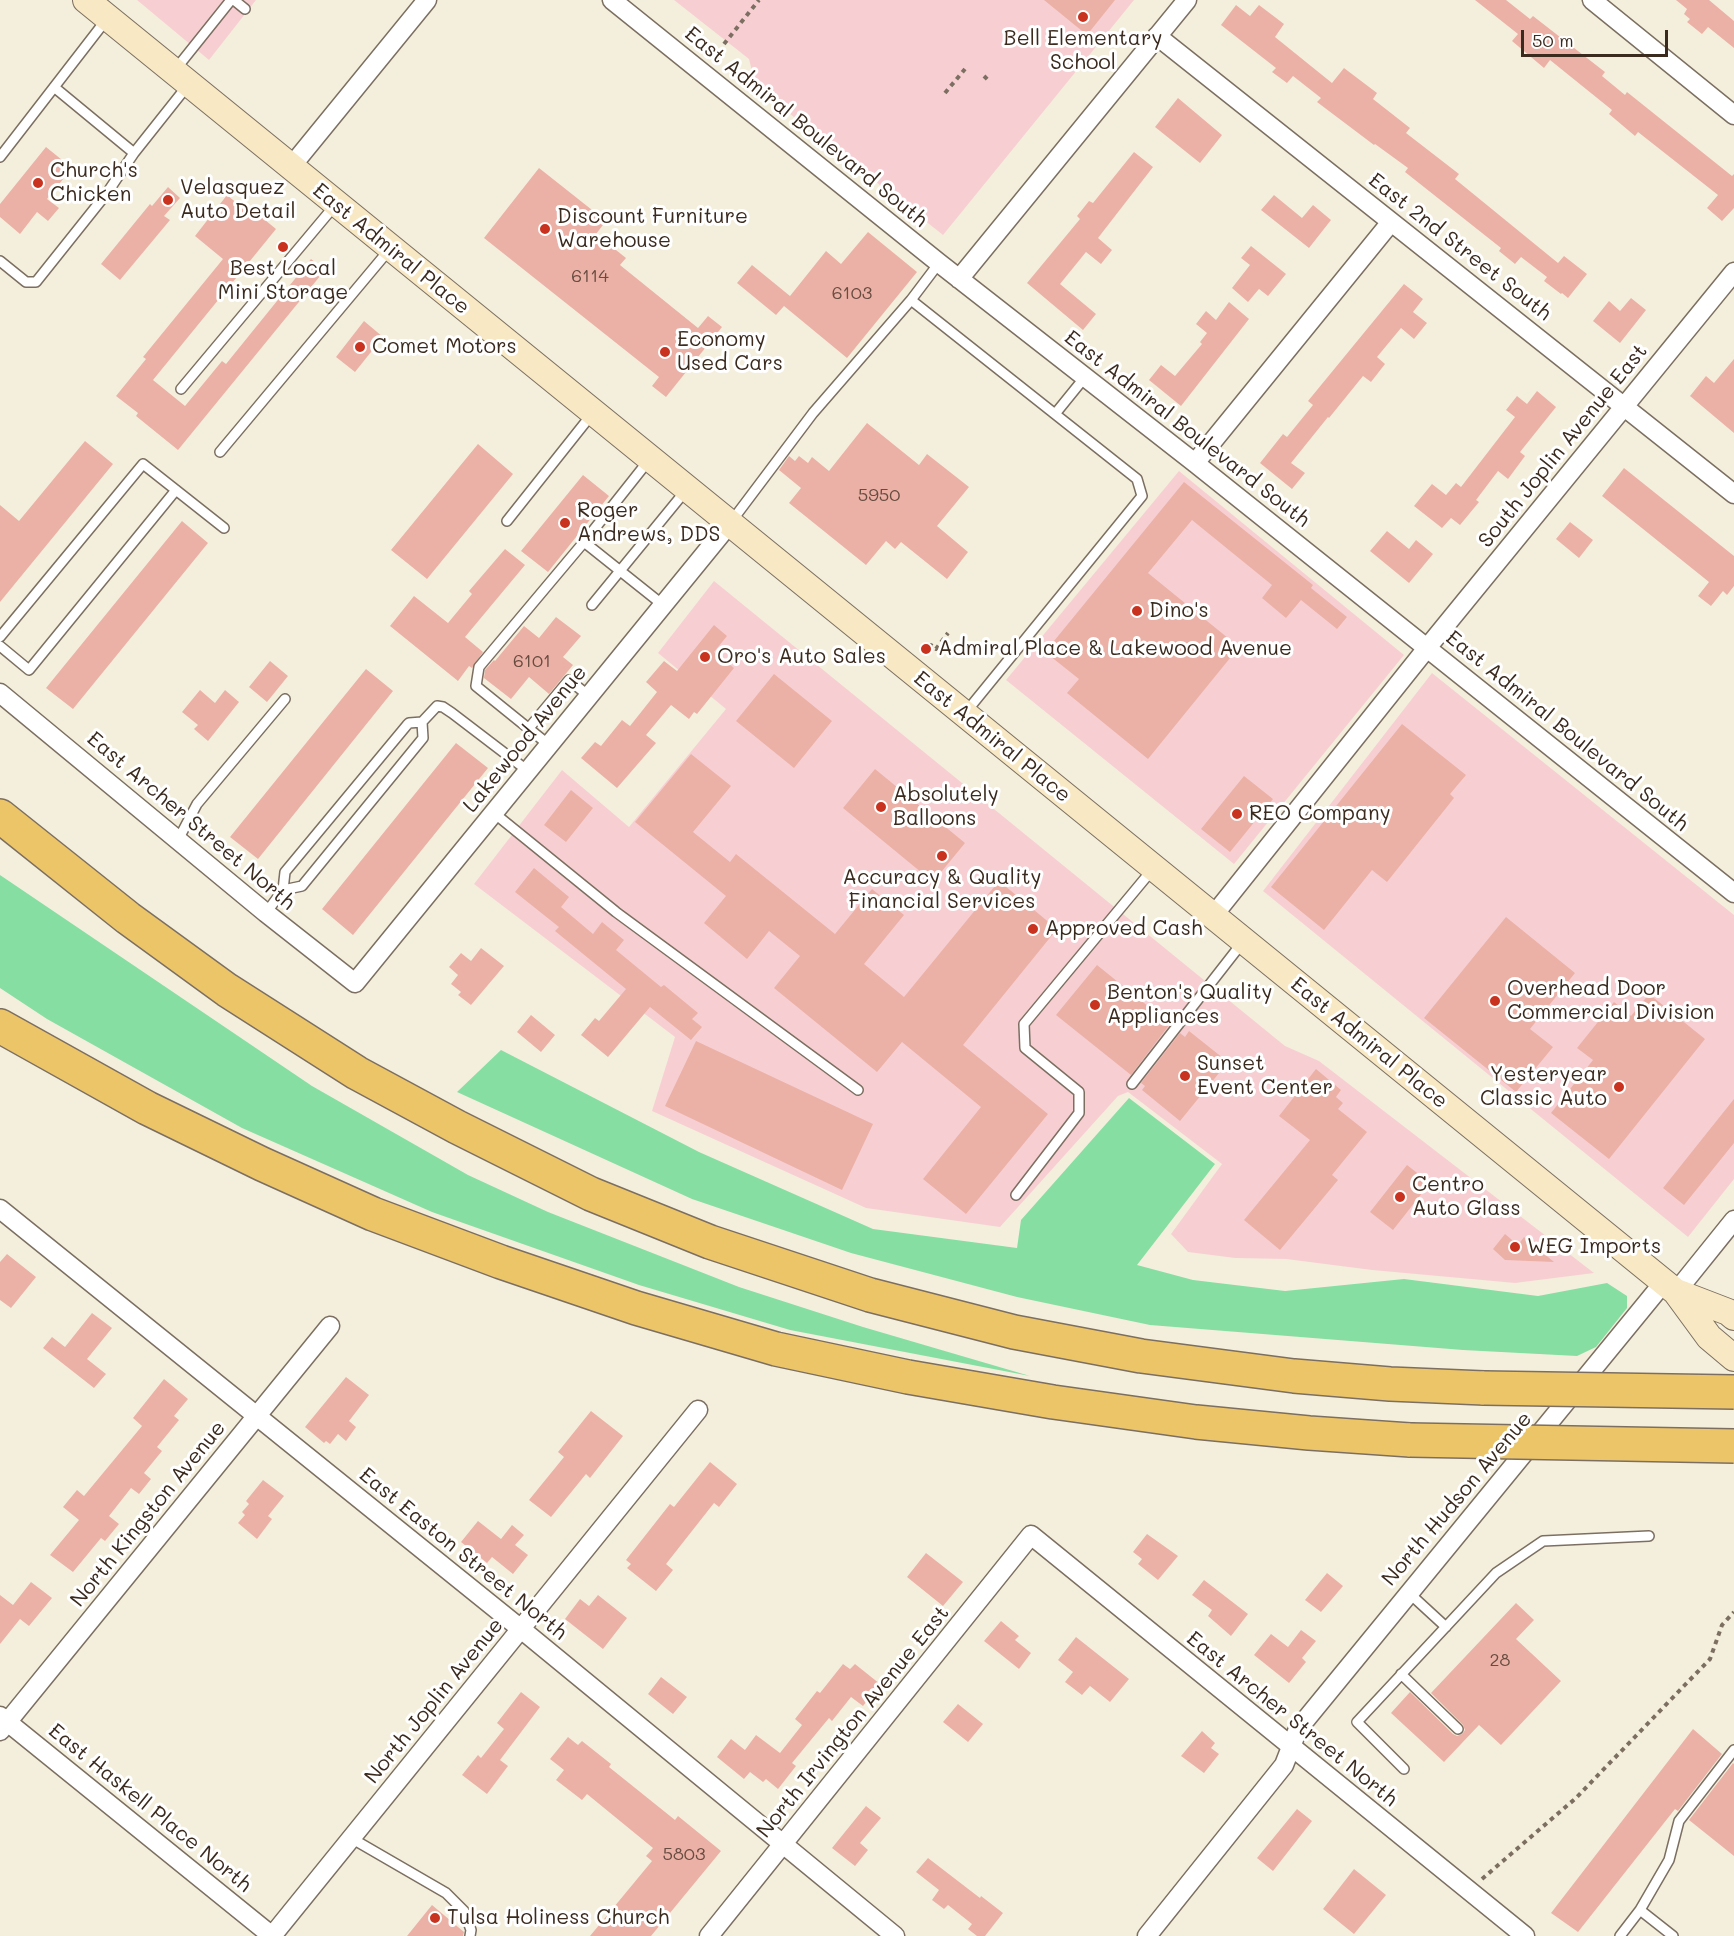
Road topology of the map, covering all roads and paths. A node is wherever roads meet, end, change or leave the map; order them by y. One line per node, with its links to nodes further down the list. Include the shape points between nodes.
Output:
1 (86, 0): 9 (main road, East Admiral Place)
2 (232, 0): 8 (lane); 14 (lane)
3 (427, 0): 21 (street)
4 (612, 0): 26 (street, East Admiral Boulevard South)
5 (759, 0): 11 (path)
6 (1187, 0): 10 (street)
7 (1592, 0): 18 (street)
8 (246, 9)
9 (108, 18): 14 (main road, East Admiral Place); 16 (lane)
10 (1157, 36): 23 (street, East 2nd Street South); 28 (street)
11 (724, 44)
12 (965, 69): 17 (path)
13 (984, 76): 15 (path)
14 (181, 78): 19 (lane); 21 (main road, East Admiral Place)
15 (988, 80)
16 (54, 87): 19 (lane); 20 (lane)
17 (945, 93)
18 (1734, 115)
19 (134, 153): 25 (lane, via 36,282 26,282)
20 (0, 157)
21 (290, 168): 22 (main road, East Admiral Place)
22 (336, 204): 24 (main road, East Admiral Place); 31 (lane)
23 (1391, 222): 32 (street, East 2nd Street South); 37 (street)
24 (391, 249): 33 (main road, East Admiral Place); 35 (lane)
25 (0, 261)
26 (939, 263): 28 (street, East Admiral Boulevard South); 29 (lane)
27 (1734, 272): 32 (street, South Joplin Avenue East)
28 (959, 279): 30 (street, East Admiral Boulevard South)
29 (911, 300): 34 (lane); 42 (lane, via 813,413)
30 (1085, 377): 34 (lane); 37 (street, East Admiral Boulevard South)
31 (181, 389)
32 (1625, 407): 40 (street, East 2nd Street South); 50 (street, South Joplin Avenue East)
33 (593, 412): 36 (main road, East Admiral Place); 41 (lane)
34 (1055, 414): 56 (lane, via 1137,479 1142,496)
35 (220, 452)
36 (650, 459): 38 (main road, East Admiral Place); 44 (lane)
37 (1195, 463): 50 (street, East Admiral Boulevard South)
38 (688, 488): 42 (main road, East Admiral Place); 45 (lane)
39 (176, 490): 43 (lane); 49 (lane, via 143,464); 51 (lane, via 29,670)
40 (1734, 494)
41 (507, 521)
42 (730, 523): 47 (street, Lakewood Avenue); 52 (main road, East Admiral Place)
43 (224, 528)
44 (584, 542): 45 (lane); 58 (lane, via 478,667 476,686)
45 (620, 569): 46 (lane); 47 (lane)
46 (591, 605)
47 (663, 605): 54 (street, Lakewood Avenue)
48 (948, 633): 52 (path, via 936,649 931,645)
49 (0, 637)
50 (1428, 648): 67 (street, East Admiral Boulevard South); 69 (street, South Joplin Avenue East)
51 (2, 651)
52 (910, 670): 56 (main road, East Admiral Place)
53 (0, 693): 64 (street, East Archer Street North)
54 (589, 696): 58 (lane, via 569,680); 59 (street, Lakewood Avenue)
55 (285, 699): 64 (lane, via 196,804)
56 (965, 714): 65 (main road, East Admiral Place)
57 (423, 722): 60 (lane, via 437,706 443,707); 66 (lane, via 409,723 285,872); 66 (lane, via 423,738 302,886)
58 (529, 728): 59 (lane)
59 (549, 745): 60 (street, Lakewood Avenue)
60 (528, 771): 61 (street, Lakewood Avenue)
61 (494, 813): 71 (street, Lakewood Avenue); 74 (lane, via 616,912)
62 (0, 816): 63 (highway)
63 (14, 832): 82 (highway, bridge, via 227,990 357,1073 591,1194 710,1242 870,1295 1014,1332 1130,1354 1294,1376 1484,1388)
64 (178, 840): 68 (street, East Archer Street North)
65 (1153, 868): 69 (main road, East Admiral Place); 75 (lane, via 1024,1024 1025,1048 1079,1092 1079,1113)
66 (283, 890): 68 (lane)
67 (1734, 893)
68 (266, 913): 71 (street, East Archer Street North)
69 (1213, 916): 70 (main road, East Admiral Place)
70 (1244, 941): 73 (lane); 78 (main road, East Admiral Place)
71 (355, 983)
72 (0, 1026): 85 (highway, bridge, via 147,1108 384,1218 636,1308 776,1349 908,1377 1196,1422 1410,1440)
73 (1132, 1084)
74 (858, 1090)
75 (1016, 1195)
76 (0, 1209): 84 (street, East Easton Street North)
77 (1733, 1224): 78 (street, North Hudson Avenue)
78 (1670, 1287): 79 (main road); 81 (main road, via 1709,1337); 88 (street, North Hudson Avenue)
79 (1734, 1317)
80 (330, 1326): 84 (street, North Kingston Avenue)
81 (1734, 1358)
82 (1734, 1392)
83 (698, 1410): 91 (street, North Joplin Avenue)
84 (256, 1416): 91 (street, East Easton Street North); 93 (street, North Kingston Avenue)
85 (1734, 1446)
86 (1031, 1535): 95 (street, East Archer Street North); 99 (street, North Irvington Avenue East)
87 (1649, 1536): 90 (lane, via 1543,1540 1496,1573)
88 (1408, 1593): 90 (lane); 95 (street, North Hudson Avenue, via 1298,1729)
89 (1734, 1612): 100 (path, via 1722,1625 1710,1659 1576,1798)
90 (1446, 1627): 92 (lane)
91 (521, 1629): 98 (street, North Joplin Avenue); 99 (street, East Easton Street North)
92 (1401, 1674): 94 (lane); 97 (lane, via 1357,1722)
93 (3, 1723): 102 (street, East Haskell Place North)
94 (1458, 1729)
95 (1291, 1747): 100 (street, East Archer Street North); 106 (street, North Hudson Avenue, via 1284,1765)
96 (1734, 1750): 101 (lane, via 1679,1821 1669,1860)
97 (1404, 1769)
98 (351, 1838): 102 (street, North Joplin Avenue); 103 (lane, via 446,1893 464,1911)
99 (782, 1845): 104 (street, North Irvington Avenue East); 105 (street, East Easton Street North)
100 (1469, 1891): 107 (street, East Archer Street North)
101 (1640, 1910): 108 (lane); 109 (lane)
102 (272, 1936)
103 (470, 1936)
104 (709, 1936)
105 (895, 1936)
106 (1147, 1936)
107 (1525, 1936)
108 (1620, 1936)
109 (1673, 1936)

